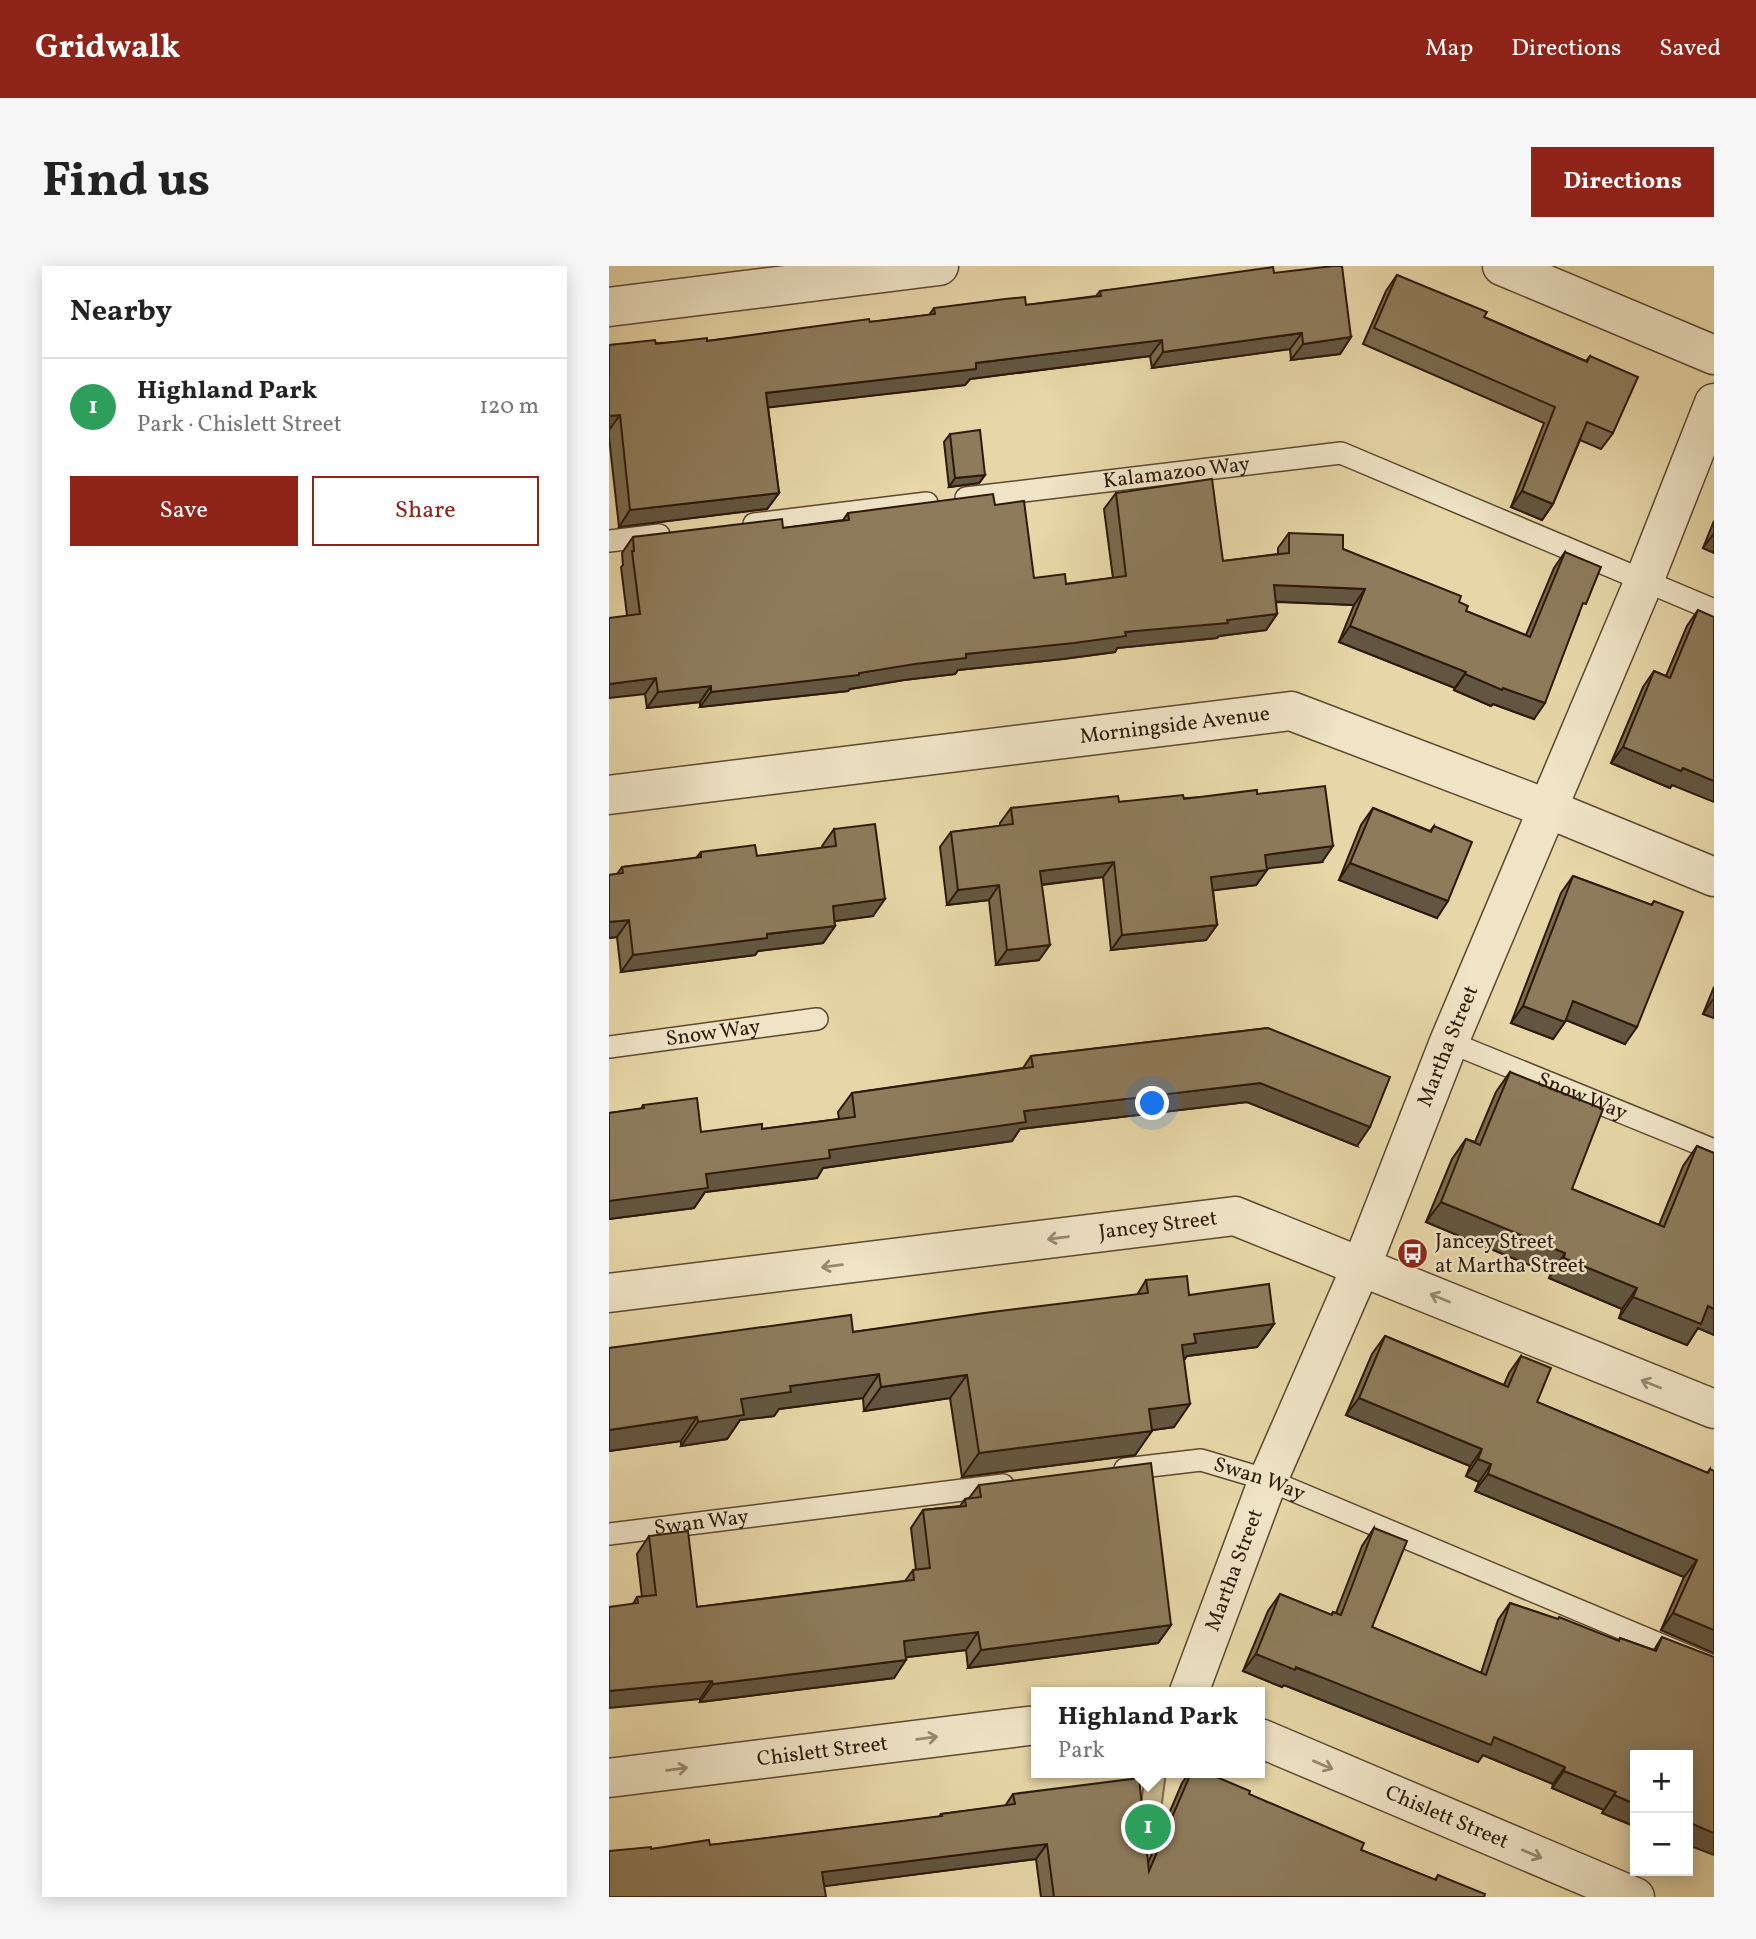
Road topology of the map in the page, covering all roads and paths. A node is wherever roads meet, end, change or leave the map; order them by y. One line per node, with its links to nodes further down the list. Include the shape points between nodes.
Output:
1 (940, 266): 3 (street)
2 (1502, 266): 4 (street)
3 (609, 307)
4 (1714, 355)
5 (1714, 403): 9 (street, Martha Street)
6 (733, 526): 9 (lane, Kalamazoo Way, via 1341,453)
7 (678, 533): 8 (lane)
8 (609, 541)
9 (1644, 581): 10 (lane, Kalamazoo Way); 12 (street, Martha Street)
10 (1714, 610)
11 (609, 795): 12 (street, Morningside Avenue, via 1291,711)
12 (1546, 808): 13 (street, Morningside Avenue); 15 (street, Martha Street)
13 (1714, 877)
14 (817, 1019): 16 (lane, Snow Way)
15 (1449, 1042): 17 (lane, Snow Way); 18 (street, Martha Street)
16 (609, 1047)
17 (1714, 1150)
18 (1361, 1267): 19 (street, Jancey Street, one-way to 19, via 1235,1216); 20 (street, Jancey Street, one-way to 18); 22 (street, Martha Street)
19 (609, 1293)
20 (1714, 1409)
21 (1105, 1472): 22 (lane, Swan Way, via 1201,1460)
22 (1268, 1480): 25 (lane, Swan Way); 26 (street, Martha Street)
23 (1022, 1482): 24 (lane, Swan Way)
24 (609, 1534)
25 (1714, 1667)
26 (1191, 1687)
27 (1031, 1726): 29 (street, Chislett Street, one-way to 27)
28 (1265, 1740): 30 (street, Chislett Street, one-way to 30)
29 (609, 1778)
30 (1635, 1897)

